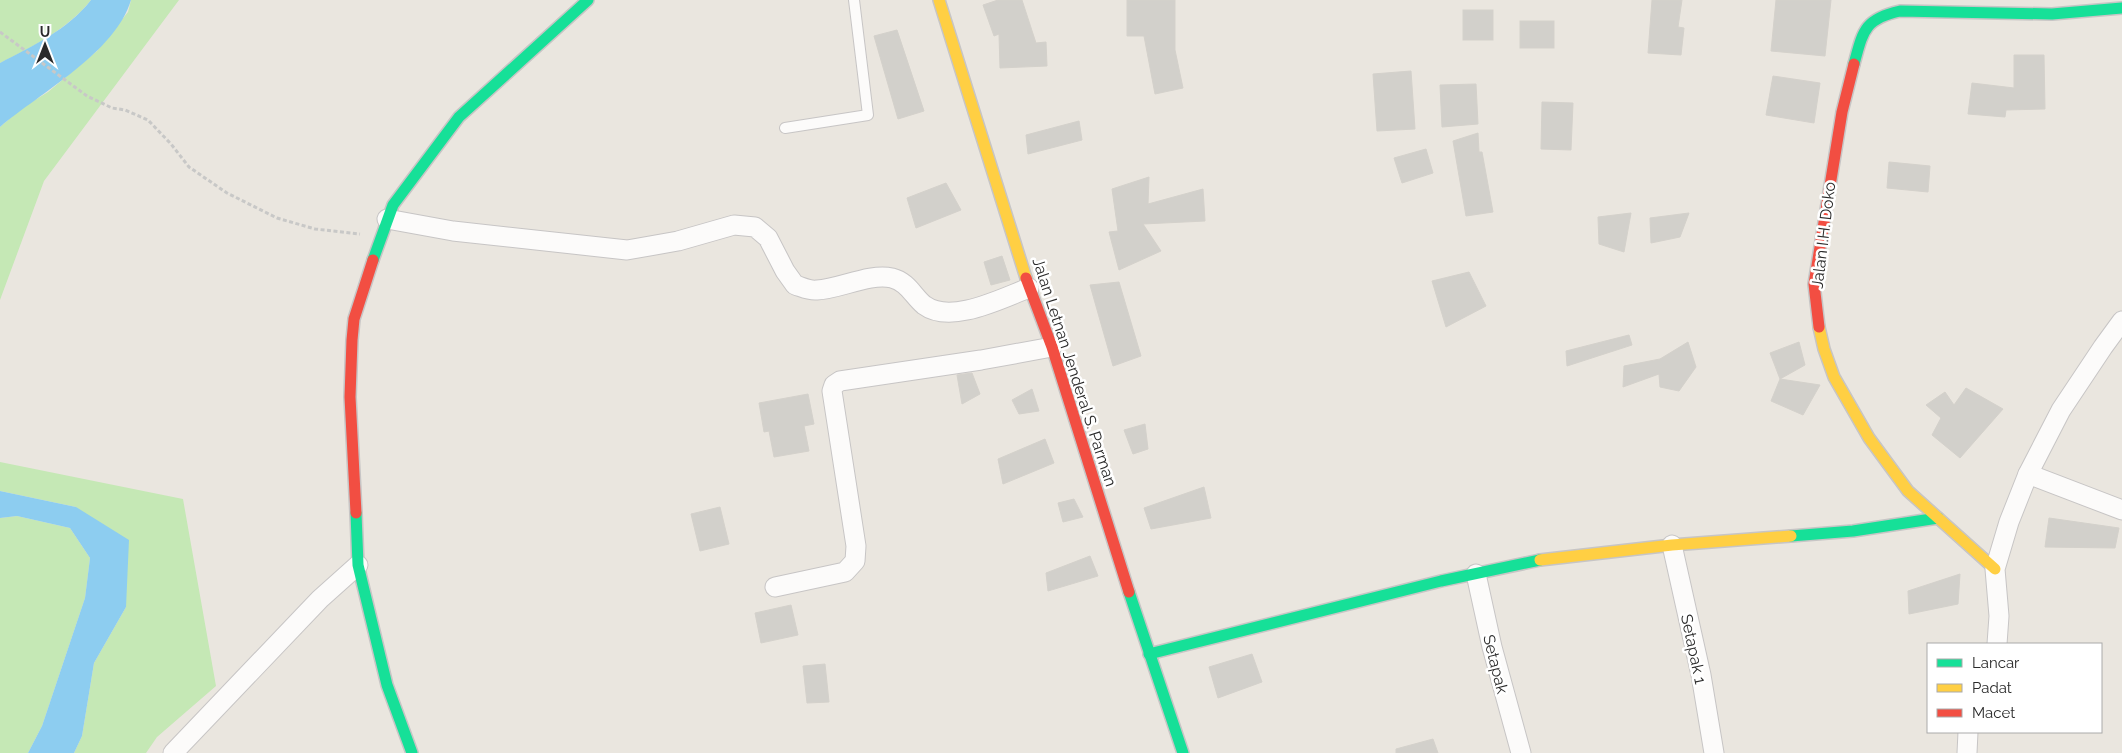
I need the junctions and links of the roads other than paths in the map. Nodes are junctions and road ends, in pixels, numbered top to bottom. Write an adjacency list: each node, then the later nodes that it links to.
1 (588, 0): 8 (street)
2 (854, 0): 7 (lane)
3 (939, 0): 9 (street, Jalan Letnan Jenderal S. Parman)
4 (1883, 0): 6 (street)
5 (2122, 8): 6 (street, Jalan I.H. Doko)
6 (1900, 11): 14 (street, Jalan I.H. Doko)
7 (784, 128)
8 (387, 219): 9 (street); 16 (street)
9 (1030, 288): 11 (street, Jalan Letnan Jenderal S. Parman)
10 (2122, 321): 12 (street)
11 (1052, 347): 19 (street); 21 (street, Jalan Letnan Jenderal S. Parman)
12 (2028, 474): 13 (street); 17 (street)
13 (2122, 510)
14 (1938, 518): 15 (street); 17 (street, Jalan I.H. Doko)
15 (1672, 545): 18 (street); 27 (street, Setapak 1)
16 (358, 565): 23 (street); 24 (street)
17 (1996, 569): 20 (street)
18 (1476, 574): 21 (street); 26 (street, Setapak)
19 (775, 587)
20 (1997, 643)
21 (1149, 654): 25 (street, Jalan Letnan Jenderal S. Parman)
22 (1968, 733): 28 (street)
23 (173, 753)
24 (412, 753)
25 (1184, 753)
26 (1521, 753)
27 (1714, 753)
28 (1967, 753)

